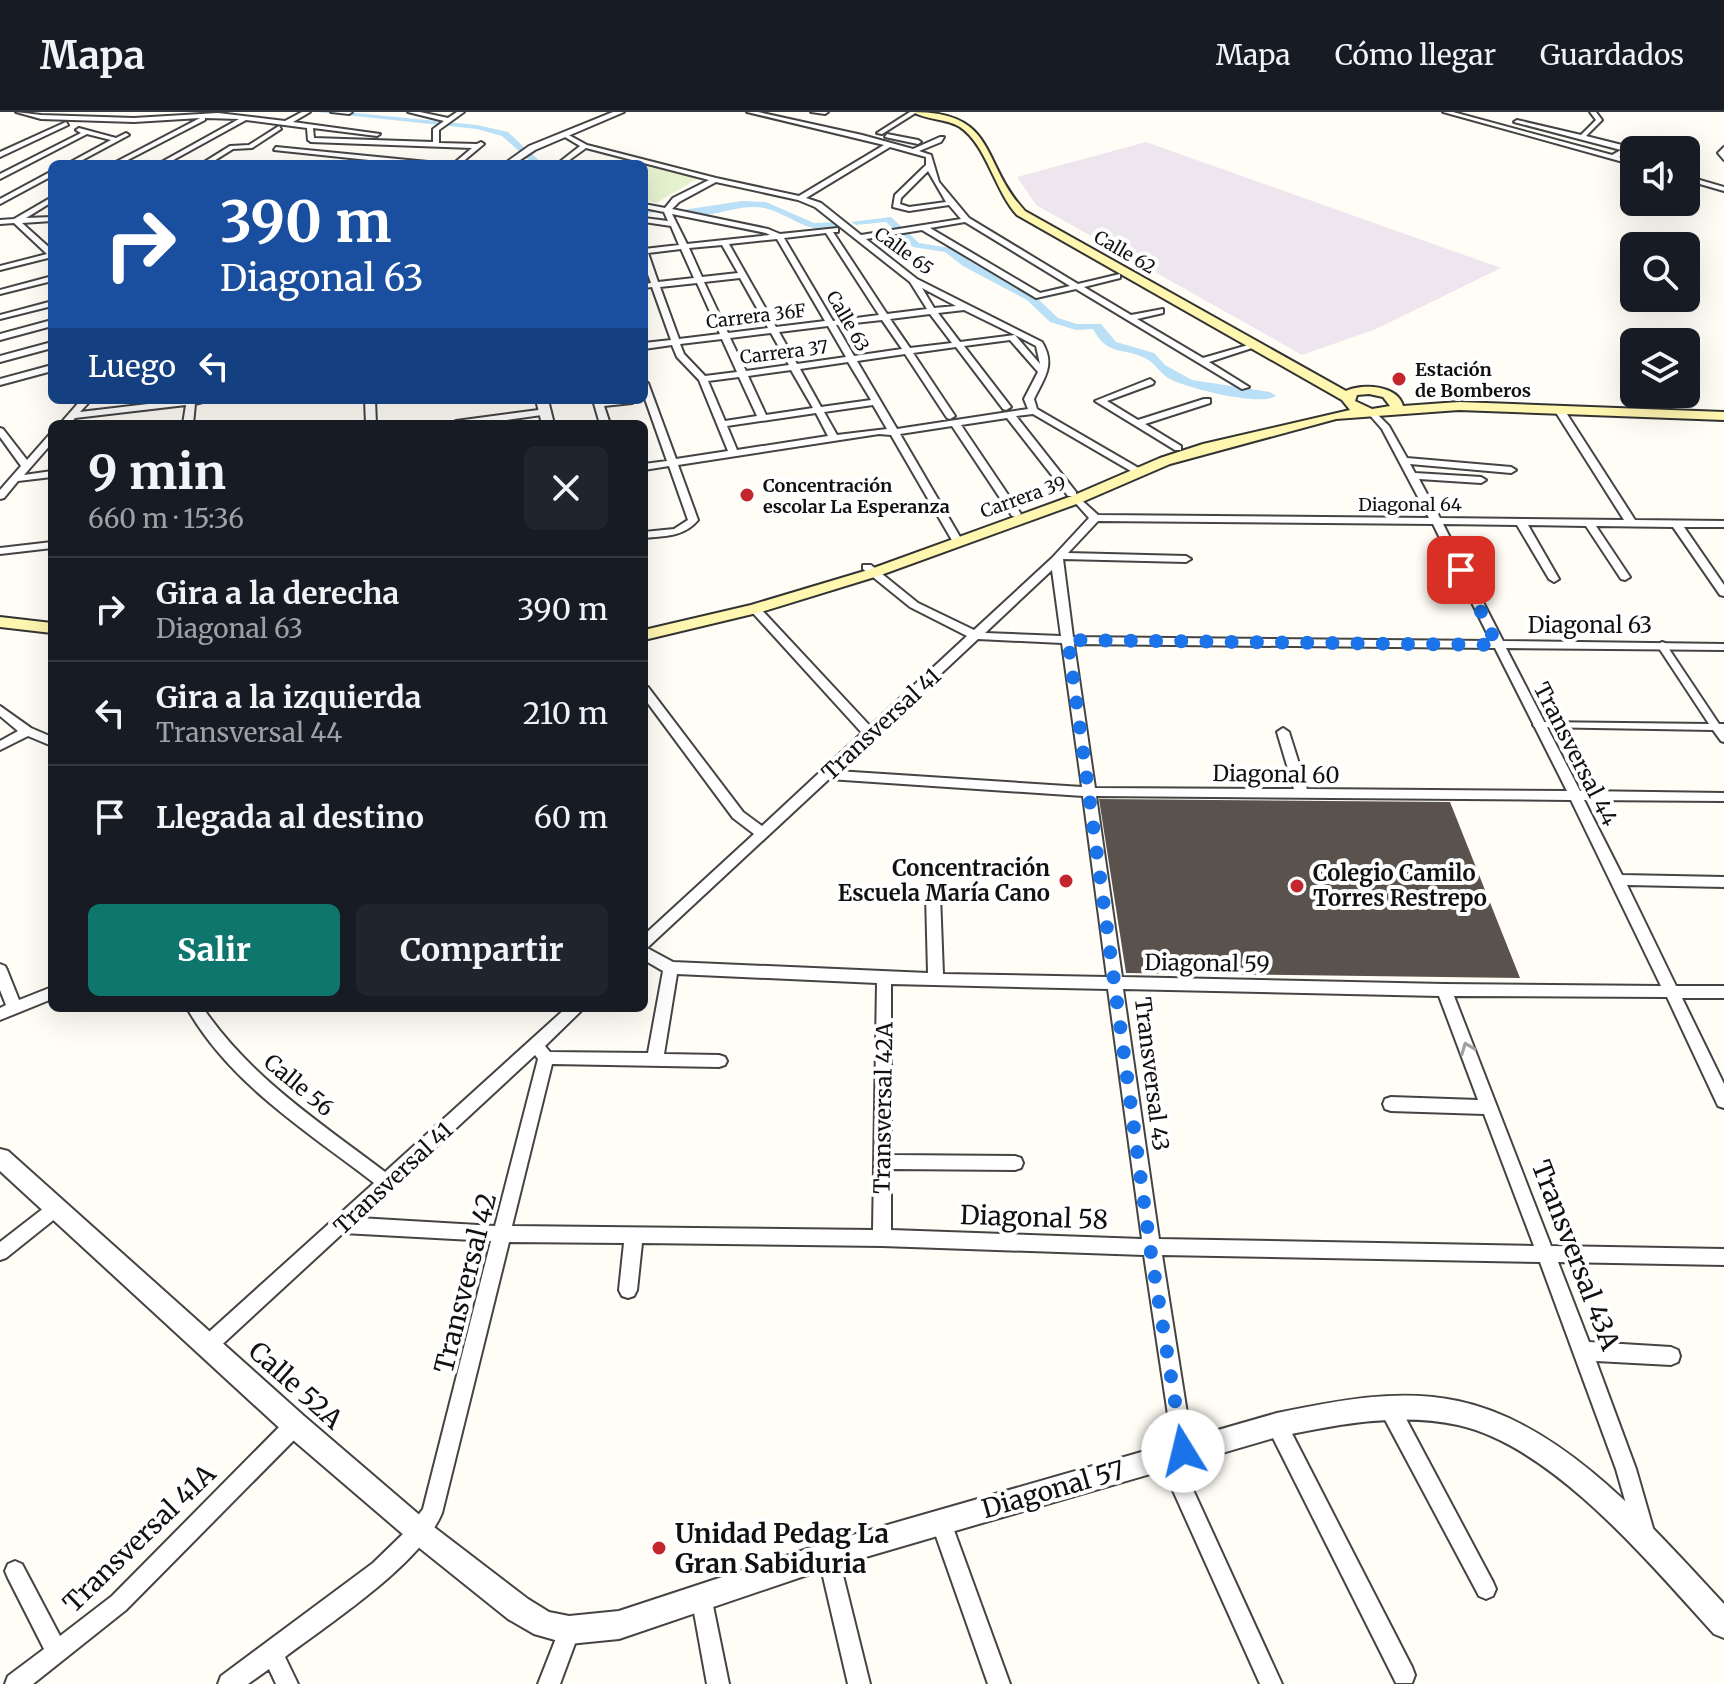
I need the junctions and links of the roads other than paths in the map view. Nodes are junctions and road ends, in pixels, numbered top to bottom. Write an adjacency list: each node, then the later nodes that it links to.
1 (21, 112): 23 (street)
2 (75, 112): 23 (street)
3 (123, 112): 18 (street)
4 (263, 112): 20 (street)
5 (306, 112): 25 (street)
6 (334, 112): 7 (street)
7 (348, 112)
8 (411, 112): 21 (street)
9 (461, 112): 21 (street)
10 (620, 112): 28 (street)
11 (750, 112): 38 (street)
12 (814, 112): 13 (street)
13 (824, 112)
14 (916, 112): 34 (street); 121 (main road, Calle 62)
15 (937, 112): 136 (main road, Calle 62)
16 (1446, 112): 45 (street)
17 (1593, 112): 31 (street)
18 (109, 119): 20 (street); 23 (street)
19 (203, 119): 48 (street)
20 (244, 119): 24 (street); 49 (street)
21 (446, 119): 36 (street)
22 (1502, 119): 31 (street)
23 (64, 121): 27 (street); 43 (street)
24 (270, 122): 25 (street); 30 (street)
25 (281, 126): 26 (street); 50 (street)
26 (310, 128): 35 (street); 35 (street)
27 (85, 133): 33 (street); 60 (street)
28 (563, 134): 39 (street, Calle 65); 54 (street)
29 (126, 135): 33 (street)
30 (255, 135)
31 (1583, 136): 37 (street)
32 (942, 138): 41 (street)
33 (117, 140): 47 (street)
34 (918, 142)
35 (366, 143): 36 (street); 44 (street)
36 (436, 144): 53 (street)
37 (1620, 144)
38 (889, 145): 41 (street); 73 (street)
39 (585, 146): 55 (street); 56 (street, Calle 65)
40 (276, 149): 44 (street)
41 (913, 152): 58 (street)
42 (1620, 154): 45 (street)
43 (0, 155)
44 (345, 157): 51 (street); 52 (street)
45 (1613, 157): 46 (street)
46 (1620, 159)
47 (78, 160)
48 (123, 160)
49 (168, 160)
50 (211, 160)
51 (341, 160)
52 (381, 160)
53 (461, 160)
54 (514, 160)
55 (566, 160)
56 (639, 160)
57 (648, 162): 66 (street, Calle 65)
58 (928, 167): 77 (street); 77 (street)
59 (0, 168): 60 (street)
60 (15, 169): 61 (street); 65 (street)
61 (27, 171)
62 (40, 172): 63 (street)
63 (48, 173)
64 (48, 175): 70 (street)
65 (0, 177)
66 (715, 180): 73 (street, Calle 65); 79 (street)
67 (1700, 182): 68 (street)
68 (1724, 189)
69 (0, 194): 70 (street)
70 (13, 195): 71 (street); 76 (street)
71 (25, 196)
72 (38, 198): 74 (street)
73 (800, 198): 86 (street, Calle 65)
74 (48, 199)
75 (48, 201): 82 (street)
76 (0, 202)
77 (951, 203): 81 (street)
78 (648, 207): 79 (street)
79 (667, 210): 85 (street); 89 (street)
80 (48, 219): 82 (street)
81 (966, 220): 87 (street); 105 (street)
82 (16, 221): 84 (street); 93 (street)
83 (648, 221): 85 (street)
84 (0, 222)
85 (673, 224): 92 (street)
86 (846, 226): 88 (street); 90 (street, Calle 65)
87 (923, 227): 90 (street); 105 (street)
88 (829, 232): 89 (street); 111 (street)
89 (780, 237): 91 (street); 114 (street, Calle 63)
90 (858, 238): 102 (street, Calle 65)
91 (725, 243): 92 (street); 98 (street)
92 (685, 247): 94 (street); 101 (street)
93 (48, 250)
94 (648, 252)
95 (48, 255): 97 (street)
96 (648, 264): 103 (street)
97 (1, 267)
98 (743, 275): 101 (street); 116 (street)
99 (1117, 276): 105 (street)
100 (48, 280): 106 (street)
101 (700, 280): 103 (street); 117 (street)
102 (914, 281): 108 (street, Calle 65); 109 (street)
103 (655, 285): 104 (street); 119 (street)
104 (648, 286)
105 (1075, 286): 113 (street)
106 (0, 292)
107 (48, 305): 112 (street)
108 (967, 307): 109 (street, Carrera 36F); 131 (street, Calle 65)
109 (932, 311): 111 (street, Carrera 36F); 120 (street)
110 (1160, 311): 113 (street)
111 (885, 316): 114 (street, Carrera 36F); 124 (street)
112 (0, 317)
113 (1129, 318): 127 (street)
114 (831, 323): 116 (street, Carrera 36F); 126 (street, Calle 63)
115 (48, 324): 118 (street)
116 (776, 330): 117 (street, Carrera 36F); 128 (street)
117 (725, 336): 119 (street, Carrera 36F); 130 (street)
118 (0, 337)
119 (677, 342): 123 (street, Carrera 36F); 132 (street)
120 (958, 345): 124 (street, Carrera 37); 131 (street, Carrera 37); 147 (street)
121 (1252, 345): 127 (street); 138 (main road, Calle 62)
122 (48, 346): 125 (street)
123 (648, 346)
124 (908, 352): 126 (street, Carrera 37); 154 (street)
125 (0, 359)
126 (852, 360): 128 (street, Carrera 37); 140 (street, Calle 63)
127 (1202, 361): 135 (street)
128 (797, 367): 130 (street, Carrera 37); 146 (street)
129 (48, 369): 133 (street)
130 (743, 373): 132 (street, Carrera 37); 153 (street)
131 (1044, 373): 145 (street)
132 (703, 379): 157 (street)
133 (0, 382)
134 (1150, 382): 158 (street)
135 (1245, 387)
136 (1363, 390): 137 (main road, Calle 62); 138 (main road, Carrera 39)
137 (1387, 394): 144 (main road, Calle 62); 150 (main road)
138 (1347, 400): 151 (main road, Calle 62); 164 (main road, Carrera 39)
139 (1207, 401): 158 (street)
140 (875, 402): 146 (street); 160 (street, Calle 63)
141 (648, 403): 167 (street)
142 (82, 404): 155 (street)
143 (172, 404): 155 (street)
144 (1459, 406): 148 (main road); 150 (main road, Carrera 39)
145 (1031, 408): 147 (street); 170 (street)
146 (819, 410): 153 (street); 162 (street)
147 (1008, 411): 154 (street); 178 (street)
148 (1560, 411): 152 (main road); 184 (street)
149 (545, 412): 156 (street)
150 (1391, 412): 151 (main road, Carrera 39); 159 (street)
151 (1370, 413): 159 (street, Transversal 44); 170 (main road, Carrera 39)
152 (1724, 416)
153 (763, 418): 157 (street)
154 (953, 419): 160 (street); 179 (street)
155 (68, 420)
156 (486, 420)
157 (721, 424): 165 (street)
158 (1136, 424): 164 (street)
159 (1386, 428): 166 (street, Transversal 44)
160 (892, 429): 162 (street); 188 (street, Calle 63)
161 (0, 431): 168 (street)
162 (834, 438): 165 (street)
163 (48, 441): 168 (street)
164 (1178, 448): 170 (main road, Carrera 39)
165 (733, 453): 167 (street)
166 (1402, 460): 171 (street); 174 (street, Transversal 44)
167 (672, 463): 169 (street); 187 (street)
168 (25, 466): 172 (street); 175 (street)
169 (648, 466)
170 (1135, 470): 178 (main road, Carrera 39)
171 (1511, 470)
172 (0, 475)
173 (48, 475): 175 (street)
174 (1411, 476): 176 (street); 181 (street, Transversal 44)
175 (14, 479): 177 (street)
176 (1481, 480)
177 (0, 496)
178 (1075, 496): 179 (main road, Carrera 39); 180 (street); 188 (main road, Carrera 39)
179 (1016, 514): 188 (main road, Carrera 39)
180 (1095, 518): 181 (street, Diagonal 64); 191 (street, Transversal 41)
181 (1436, 521): 182 (street, Diagonal 64); 206 (street, Transversal 44)
182 (1520, 521): 183 (street, Diagonal 64); 195 (street)
183 (1588, 521): 184 (street, Diagonal 64); 194 (street)
184 (1630, 521): 185 (street, Diagonal 64)
185 (1676, 523): 186 (street, Diagonal 64); 196 (street)
186 (1724, 524)
187 (648, 535)
188 (956, 539): 193 (main road, Carrera 39)
189 (48, 545): 190 (street)
190 (0, 551)
191 (1057, 558): 192 (street); 204 (street, Transversal 41); 205 (street, Transversal 43)
192 (1186, 559)
193 (870, 570): 197 (main road, Carrera 39); 201 (main road, Carrera 39); 204 (street)
194 (1625, 577)
195 (1554, 579)
196 (1724, 593)
197 (755, 609): 203 (main road, Carrera 39); 214 (street)
198 (0, 611): 199 (main road)
199 (48, 616)
200 (0, 622): 202 (main road)
201 (648, 626)
202 (48, 628)
203 (648, 634)
204 (976, 636): 205 (street, Diagonal 63); 214 (street, Transversal 41)
205 (1068, 640): 206 (street, Diagonal 63); 220 (street, Transversal 43)
206 (1497, 645): 207 (street, Diagonal 63); 211 (street, Transversal 44)
207 (1662, 645): 208 (street, Diagonal 63); 212 (street)
208 (1724, 647)
209 (648, 695): 224 (street)
210 (0, 710): 213 (street)
211 (1538, 725): 212 (street); 222 (street, Transversal 44)
212 (1720, 727): 216 (street)
213 (27, 731): 217 (street); 218 (street)
214 (868, 732): 219 (street, Transversal 41)
215 (1283, 732): 221 (street)
216 (1724, 739)
217 (48, 740)
218 (0, 746)
219 (827, 775): 220 (street, Diagonal 60); 224 (street, Transversal 41)
220 (1088, 792): 221 (street, Diagonal 60); 234 (street, Transversal 43)
221 (1302, 795): 222 (street, Diagonal 60)
222 (1574, 796): 223 (street, Diagonal 60); 225 (street, Transversal 44)
223 (1724, 797)
224 (764, 834): 228 (street, Transversal 41)
225 (1618, 880): 226 (street); 236 (street, Transversal 44)
226 (1724, 882)
227 (933, 895): 233 (street)
228 (648, 940)
229 (648, 955): 230 (street, Diagonal 59)
230 (671, 968): 232 (street, Diagonal 59); 243 (street)
231 (0, 970): 239 (street)
232 (884, 978): 233 (street, Diagonal 59); 249 (street, Transversal 42A)
233 (936, 979): 234 (street, Diagonal 59)
234 (1116, 982): 235 (street, Diagonal 59); 257 (street, Transversal 43)
235 (1444, 990): 236 (street, Diagonal 59); 247 (street, Transversal 43A, one-way to 235)
236 (1669, 990): 237 (street, Diagonal 59); 245 (street, Transversal 44)
237 (1724, 992)
238 (48, 995): 239 (street)
239 (7, 1011)
240 (197, 1012): 251 (street, Calle 56)
241 (573, 1012): 242 (street, Transversal 41)
242 (541, 1052): 243 (street); 251 (street, Transversal 41); 254 (street, Transversal 42)
243 (655, 1060): 244 (street)
244 (719, 1061)
245 (1724, 1101)
246 (1391, 1104): 247 (street)
247 (1489, 1107): 259 (street, Transversal 43A)
248 (0, 1158): 252 (street, Calle 52A)
249 (883, 1162): 250 (street); 256 (street, Transversal 42A)
250 (1015, 1163)
251 (387, 1183): 253 (street, Transversal 41)
252 (55, 1209): 258 (street); 262 (street, Calle 52A)
253 (343, 1225): 254 (street, Diagonal 58); 262 (street, Transversal 41)
254 (504, 1234): 255 (street, Diagonal 58); 270 (street, Transversal 42)
255 (634, 1235): 256 (street, Diagonal 58); 261 (street)
256 (882, 1238): 257 (street, Diagonal 58)
257 (1150, 1247): 259 (street, Diagonal 58); 268 (street, Transversal 43)
258 (0, 1252)
259 (1545, 1253): 260 (street, Diagonal 58); 263 (street, Transversal 43A)
260 (1724, 1257)
261 (628, 1290)
262 (207, 1346): 266 (street, Calle 52A)
263 (1583, 1351): 264 (street); 271 (street, Transversal 43A)
264 (1671, 1356)
265 (1389, 1407): 267 (street, Diagonal 57); 271 (street, Diagonal 57); 274 (street)
266 (295, 1425): 270 (street, Calle 52A); 278 (street, Transversal 41A)
267 (1277, 1425): 268 (street, Diagonal 57); 280 (street)
268 (1175, 1453): 269 (street, Diagonal 57); 288 (street, Transversal 43)
269 (941, 1522): 272 (street, Diagonal 57); 287 (street)
270 (421, 1533): 277 (street, Calle 52A); 279 (street)
271 (1647, 1543): 276 (street, Diagonal 57)
272 (828, 1555): 275 (street, Diagonal 57); 286 (street)
273 (15, 1571): 278 (street)
274 (1486, 1589)
275 (701, 1596): 277 (street, Diagonal 57); 285 (street)
276 (1724, 1624)
277 (569, 1630): 281 (street)
278 (57, 1652): 282 (street, Transversal 41A)
279 (273, 1654): 283 (street); 284 (street)
280 (1404, 1675)
281 (554, 1680)
282 (16, 1684)
283 (229, 1684)
284 (287, 1684)
285 (718, 1684)
286 (859, 1684)
287 (999, 1684)
288 (1271, 1684)

